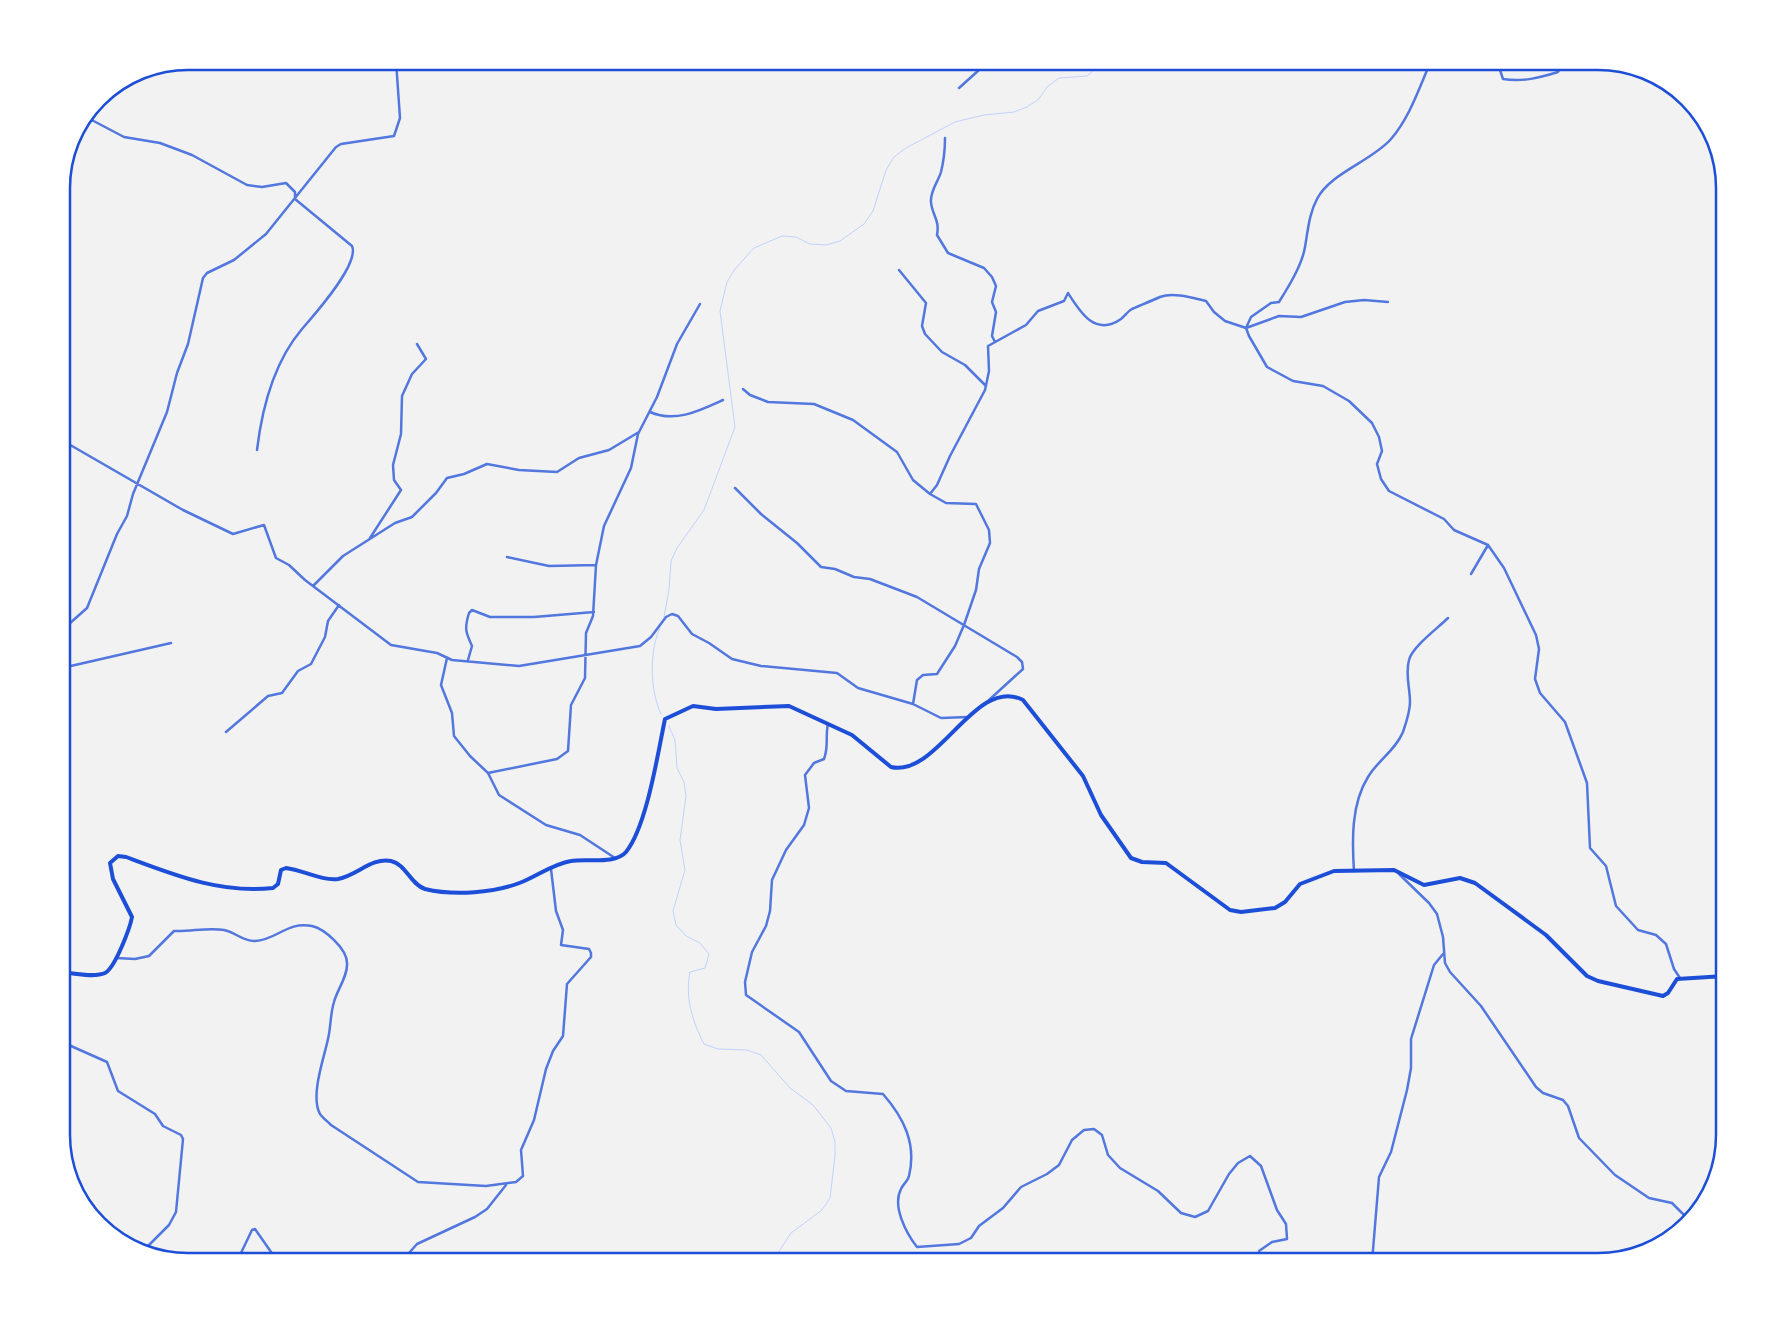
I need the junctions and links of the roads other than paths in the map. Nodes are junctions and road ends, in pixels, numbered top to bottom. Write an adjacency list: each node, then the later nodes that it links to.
1 (397, 70): 9 (street)
2 (979, 70): 6 (street)
3 (1427, 70): 13 (street)
4 (1500, 70): 5 (street)
5 (1559, 70)
6 (959, 88)
7 (92, 120): 9 (street)
8 (945, 138): 14 (street)
9 (295, 200): 22 (street); 23 (street)
10 (899, 270): 16 (street)
11 (1388, 302): 13 (street)
12 (700, 304): 19 (street)
13 (1246, 328): 14 (street); 27 (street)
14 (995, 342): 16 (street)
15 (417, 344): 26 (street)
16 (986, 386): 25 (street)
17 (743, 389): 25 (street)
18 (723, 400): 19 (street)
19 (650, 412): 20 (street)
20 (640, 432): 26 (street); 29 (street)
21 (70, 447): 23 (street)
22 (257, 450)
23 (138, 483): 31 (street); 35 (street)
24 (735, 488): 36 (street)
25 (930, 494): 36 (street)
26 (369, 539): 31 (street)
27 (1488, 545): 30 (street); 56 (street)
28 (507, 558): 29 (street)
29 (596, 565): 33 (street)
30 (1471, 574)
31 (313, 586): 32 (street)
32 (339, 604): 39 (street); 46 (street)
33 (594, 612): 38 (street); 40 (street)
34 (1448, 618): 51 (street)
35 (70, 623)
36 (964, 626): 42 (street); 43 (street)
37 (171, 643): 41 (street)
38 (587, 655): 40 (street); 43 (street); 47 (street)
39 (447, 658): 40 (street); 47 (street)
40 (468, 660)
41 (70, 666)
42 (988, 701): 44 (main road); 51 (main road)
43 (913, 704): 44 (street)
44 (968, 717): 45 (main road)
45 (828, 724): 48 (main road); 64 (street)
46 (226, 732)
47 (488, 773): 48 (street)
48 (615, 858): 49 (main road)
49 (550, 868): 53 (main road); 58 (street)
50 (1394, 870): 51 (main road); 52 (street); 56 (main road)
51 (1354, 871)
52 (1443, 954): 59 (street); 65 (street)
53 (116, 958): 54 (main road); 58 (street)
54 (70, 972)
55 (1716, 977): 56 (main road)
56 (1680, 979)
57 (70, 1046): 60 (street)
58 (507, 1184): 63 (street)
59 (1684, 1215)
60 (148, 1246)
61 (241, 1253): 62 (street)
62 (272, 1253)
63 (409, 1253)
64 (1259, 1253)
65 (1373, 1253)

